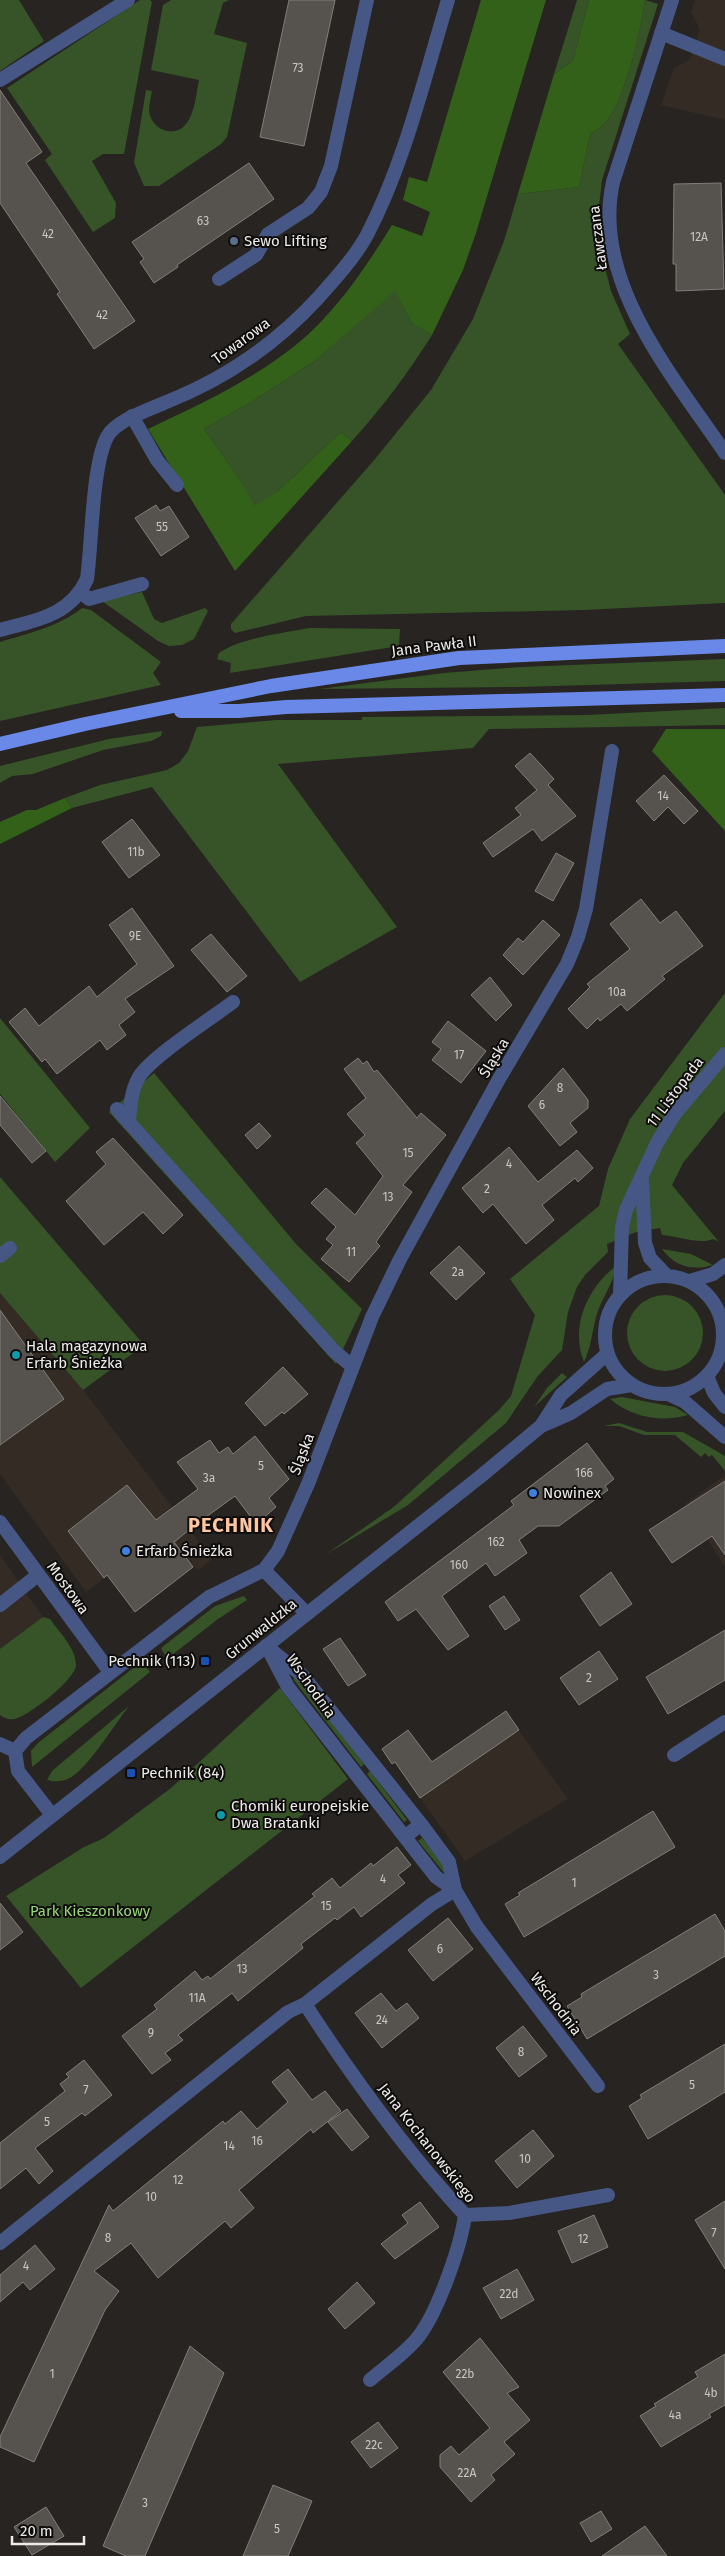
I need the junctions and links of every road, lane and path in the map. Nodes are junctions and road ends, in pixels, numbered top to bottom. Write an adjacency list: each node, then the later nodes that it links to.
1 (128, 0): 7 (street)
2 (367, 0): 8 (street)
3 (448, 0): 9 (street, Towarowa)
4 (672, 0): 5 (street, Ławczana)
5 (661, 33): 6 (street); 10 (street, Ławczana)
6 (725, 59)
7 (0, 80)
8 (219, 279)
9 (132, 416): 11 (street); 13 (street, Towarowa)
10 (725, 453)
11 (176, 485)
12 (142, 584): 13 (street)
13 (81, 592): 14 (street, Towarowa)
14 (0, 630)
15 (725, 646): 17 (main road, Jana Pawła II)
16 (725, 695): 17 (main road, Jana Pawła II)
17 (150, 711): 18 (main road, Jana Pawła II)
18 (0, 744)
19 (612, 751): 31 (street, Śląska)
20 (233, 1002): 23 (street)
21 (725, 1054): 24 (street, 11 Listopada)
22 (117, 1109): 23 (street)
23 (129, 1123): 31 (street)
24 (642, 1179): 26 (street, 11 Listopada); 28 (street, 11 Listopada)
25 (725, 1265): 27 (street)
26 (667, 1276): 27 (street); 28 (street)
27 (690, 1281): 29 (street)
28 (620, 1295): 30 (street)
29 (722, 1308): 32 (street)
30 (608, 1353): 33 (street); 36 (street, Grunwaldzka)
31 (352, 1366): 39 (street, Śląska)
32 (707, 1376): 34 (street); 35 (street)
33 (632, 1385): 34 (street); 36 (street, Grunwaldzka)
34 (668, 1394): 37 (street)
35 (725, 1407)
36 (541, 1426): 42 (street, Grunwaldzka)
37 (725, 1437)
38 (0, 1522): 40 (street, Mostowa)
39 (264, 1570): 42 (street); 44 (street)
40 (38, 1575): 41 (street); 44 (street, Mostowa)
41 (0, 1605)
42 (306, 1613): 43 (street, Grunwaldzka)
43 (266, 1646): 49 (street, Grunwaldzka); 50 (street, Wschodnia); 51 (street, Wschodnia)
44 (110, 1672): 47 (street)
45 (725, 1722): 48 (street)
46 (0, 1744): 47 (street)
47 (16, 1751): 49 (street)
48 (674, 1754)
49 (52, 1815): 52 (street, Grunwaldzka)
50 (421, 1824): 51 (street); 53 (street, Wschodnia)
51 (404, 1837): 53 (street, Wschodnia)
52 (0, 1857)
53 (455, 1890): 54 (street); 55 (street, Wschodnia)
54 (305, 2004): 57 (street, Jana Kochanowskiego); 58 (street)
55 (598, 2086)
56 (608, 2195): 57 (street)
57 (465, 2215): 59 (street, Jana Kochanowskiego)
58 (0, 2243)
59 (370, 2380)

